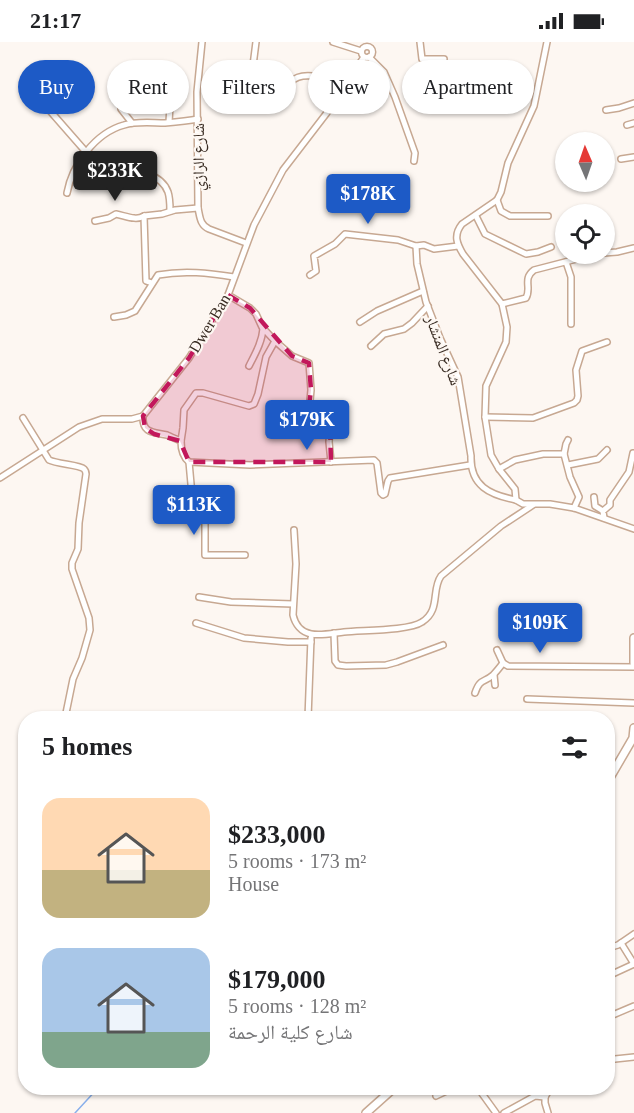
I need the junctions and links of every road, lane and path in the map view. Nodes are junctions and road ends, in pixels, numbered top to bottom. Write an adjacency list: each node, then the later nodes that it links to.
1 (202, 42): 17 (street, شارع الرازي)
2 (256, 42): 10 (street)
3 (333, 42): 7 (street)
4 (420, 42): 8 (street)
5 (547, 42): 28 (street)
6 (371, 45): 7 (street)
7 (365, 55): 9 (street, Dwer Ban); 25 (street)
8 (444, 59)
9 (362, 60)
10 (308, 76)
11 (634, 103): 12 (street)
12 (606, 110)
13 (53, 114): 22 (street)
14 (123, 114): 19 (street)
15 (170, 114): 18 (street)
16 (324, 114): 35 (street, Dwer Ban)
17 (198, 119): 18 (street); 29 (street, شارع الرازي)
18 (170, 122): 19 (street)
19 (132, 123): 22 (street)
20 (634, 123): 21 (street)
21 (627, 125)
22 (86, 152): 27 (street)
23 (634, 157): 24 (street)
24 (621, 159)
25 (414, 161)
26 (121, 171): 30 (street)
27 (67, 193)
28 (497, 200): 32 (street); 33 (street)
29 (198, 208): 30 (street); 35 (street, شارع الرازي)
30 (170, 211): 31 (street)
31 (144, 216): 34 (street); 45 (street)
32 (476, 216): 37 (street); 38 (street)
33 (548, 216)
34 (95, 221)
35 (246, 243): 44 (street, Dwer Ban)
36 (416, 246): 37 (street); 43 (street); 46 (street, شارع المنشار)
37 (458, 246): 48 (street, شارع المنشار)
38 (552, 246)
39 (634, 248): 40 (street)
40 (615, 252)
41 (558, 264): 48 (street)
42 (567, 264): 52 (street)
43 (310, 275)
44 (234, 278): 45 (street); 47 (street, Dwer Ban)
45 (152, 283): 50 (street)
46 (423, 291): 49 (street, شارع المنشار); 51 (street)
47 (228, 295): 53 (street); 58 (street, Dwer Ban)
48 (502, 304): 59 (street, شارع المنشار)
49 (428, 306): 56 (street); 69 (street, شارع المنشار)
50 (114, 317)
51 (360, 322)
52 (571, 324)
53 (263, 328): 54 (street); 57 (street)
54 (275, 341): 62 (street); 68 (street)
55 (607, 342): 59 (street)
56 (371, 346)
57 (249, 366)
58 (143, 416): 62 (street); 63 (street)
59 (485, 417): 71 (street, شارع المنشار)
60 (23, 418): 63 (street)
61 (568, 440): 66 (street)
62 (181, 441): 67 (street)
63 (44, 449): 72 (street); 97 (street)
64 (607, 450): 70 (street)
65 (633, 453): 77 (street)
66 (564, 454): 70 (street); 71 (street)
67 (189, 462): 68 (street); 80 (street)
68 (331, 462): 69 (street)
69 (470, 465): 74 (street, شارع المنشار)
70 (568, 465): 76 (street)
71 (499, 470): 74 (street, شارع المنشار)
72 (0, 478)
73 (594, 496): 77 (street)
74 (516, 500): 75 (street, شارع المنشار)
75 (533, 505): 76 (street, شارع المنشار); 84 (street)
76 (574, 508): 77 (street, شارع المنشار)
77 (604, 515): 78 (street, شارع المنشار)
78 (634, 529)
79 (294, 530): 82 (street)
80 (245, 555)
81 (199, 597): 82 (street)
82 (293, 604): 85 (street)
83 (196, 623): 87 (street)
84 (334, 633): 85 (street); 88 (street)
85 (311, 634): 87 (street)
86 (634, 638): 91 (main road)
87 (311, 642): 98 (street)
88 (443, 645)
89 (497, 650): 90 (street)
90 (503, 663): 91 (street); 92 (street)
91 (634, 665)
92 (494, 675): 93 (street); 94 (street)
93 (495, 685)
94 (475, 693)
95 (527, 699): 96 (street)
96 (634, 703)
97 (66, 711)
98 (309, 711)
99 (634, 728): 100 (main road)
100 (615, 769)
101 (634, 934): 102 (street)
102 (621, 942): 103 (street); 104 (street)
103 (615, 945)
104 (634, 964): 105 (street)
105 (615, 973)
106 (634, 1006): 107 (street)
107 (615, 1014)
108 (634, 1057): 109 (street)
109 (615, 1059)
110 (386, 1095): 113 (main road)
111 (482, 1095): 114 (street)
112 (545, 1097): 115 (street); 116 (street)
113 (366, 1113)
114 (496, 1113)
115 (504, 1113)
116 (548, 1113)

